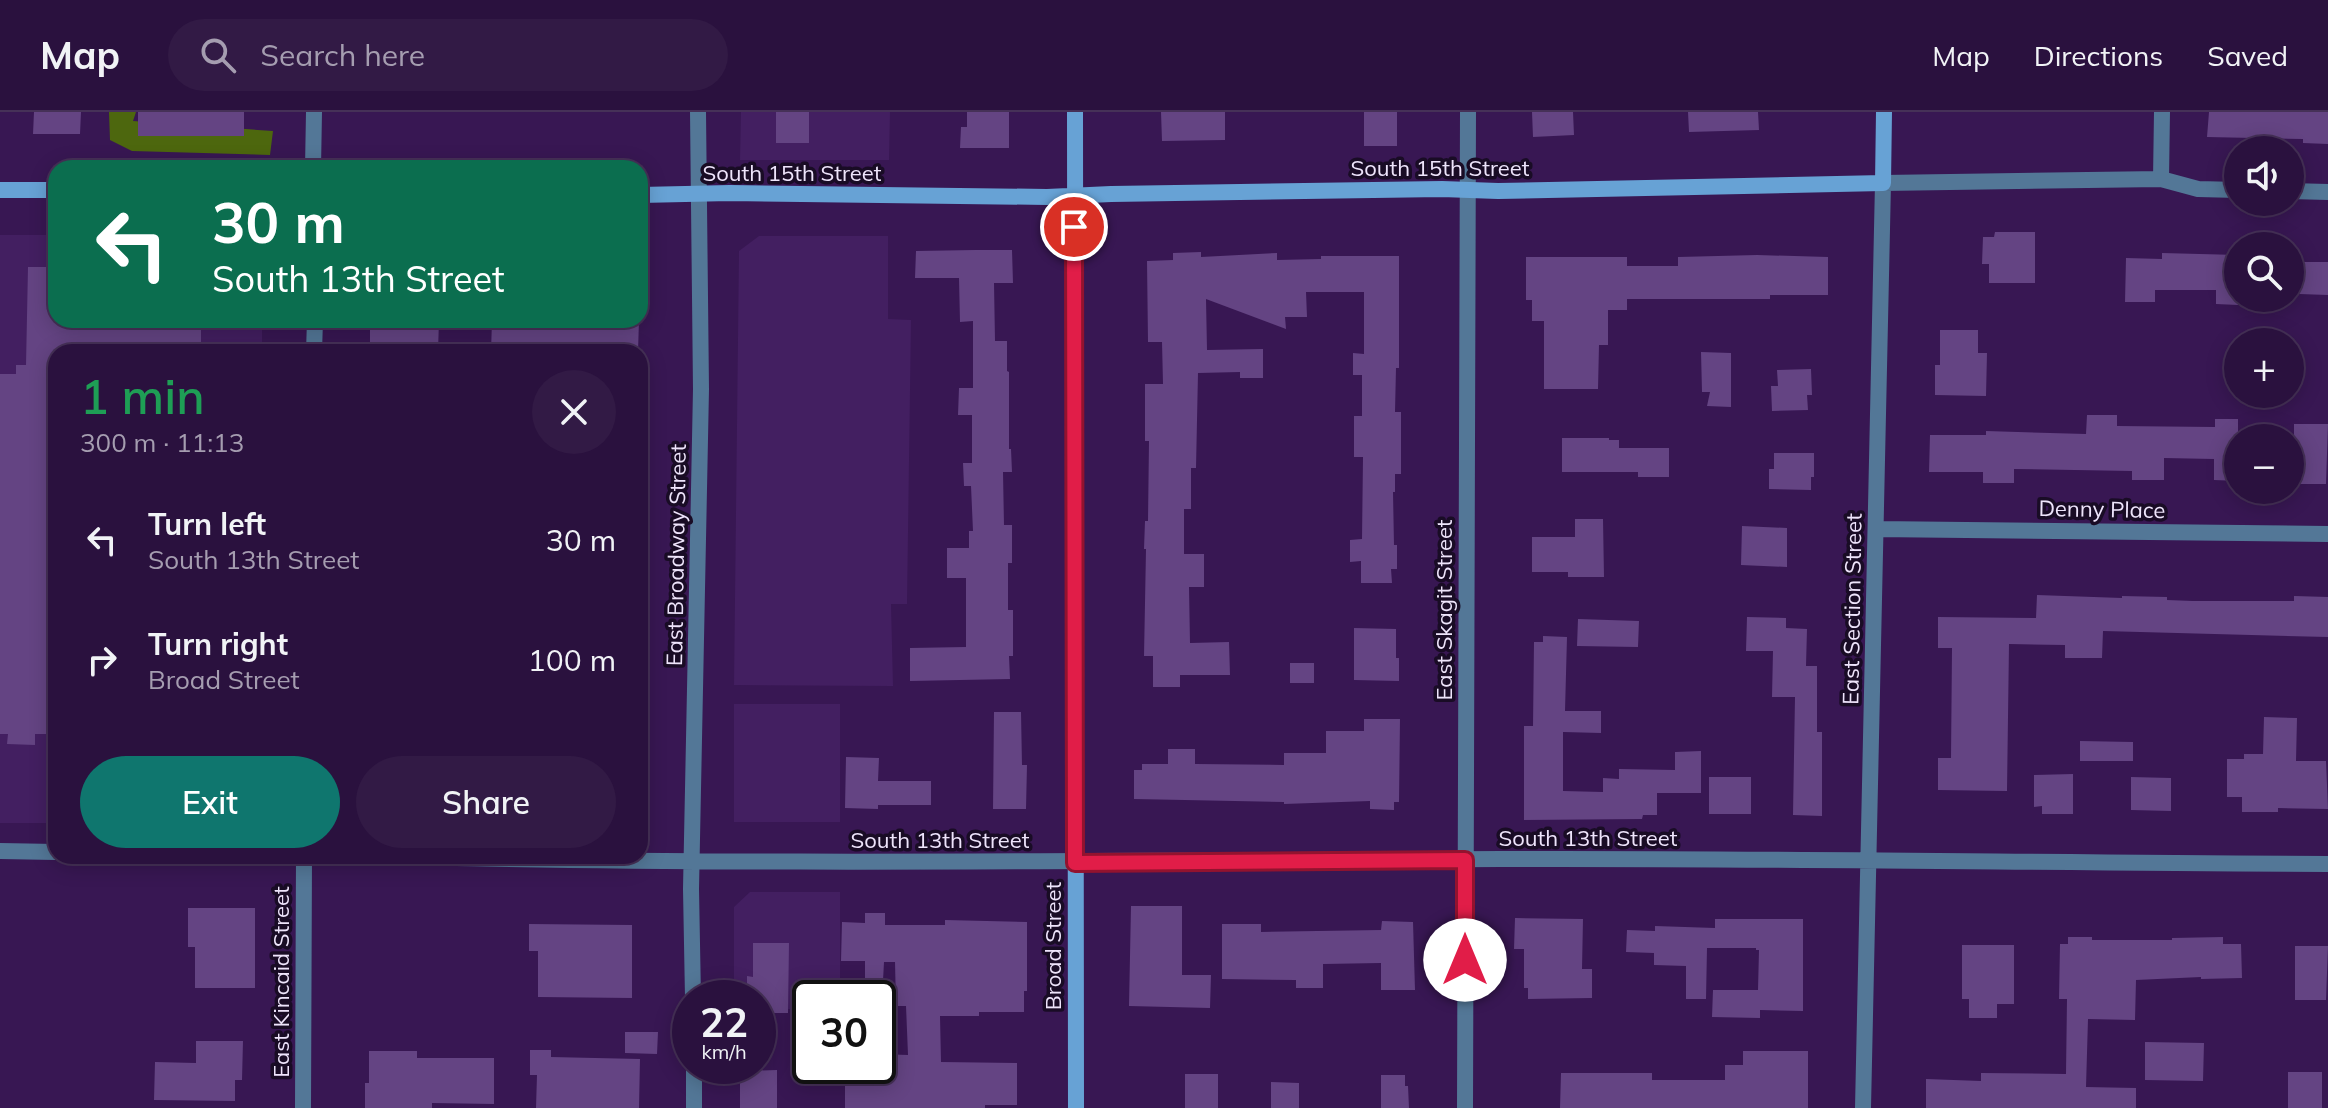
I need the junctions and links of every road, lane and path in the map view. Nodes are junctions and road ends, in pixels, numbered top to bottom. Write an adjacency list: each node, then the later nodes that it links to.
1 (314, 112): 7 (street)
2 (698, 112): 16 (street, East Broadway Street)
3 (1075, 112): 18 (street, Broad Street)
4 (1468, 112): 12 (street, East Skagit Street)
5 (1884, 112): 9 (street, East Section Street)
6 (2162, 112): 8 (street)
7 (313, 160)
8 (2161, 179): 9 (street, South 15th Street); 13 (street, South 15th Street)
9 (1883, 183): 12 (street, South 15th Street); 19 (street, East Section Street)
10 (0, 190): 11 (street)
11 (48, 190)
12 (1468, 190): 18 (street, South 15th Street); 23 (street, East Skagit Street)
13 (2224, 190)
14 (2304, 191): 15 (street)
15 (2328, 192)
16 (699, 194): 17 (street, South 15th Street); 18 (street, South 15th Street); 25 (street, East Broadway Street)
17 (648, 195)
18 (1075, 196): 27 (street, Broad Street)
19 (1876, 529): 20 (street, Denny Place); 26 (street, East Section Street)
20 (2328, 534)
21 (0, 851): 22 (street)
22 (48, 852)
23 (1465, 860): 26 (street, South 13th Street); 27 (street, South 13th Street); 35 (street, East Skagit Street)
24 (648, 861): 25 (street, South 13th Street)
25 (692, 862): 27 (street, South 13th Street); 30 (street, East Broadway Street)
26 (1868, 862): 29 (street, South 13th Street); 36 (street, East Section Street)
27 (1075, 863): 34 (street, Broad Street)
28 (304, 864): 32 (street, East Kincaid Street)
29 (2328, 864)
30 (693, 980)
31 (694, 1084): 33 (street)
32 (303, 1108)
33 (694, 1108)
34 (1076, 1108)
35 (1465, 1108)
36 (1863, 1108)

